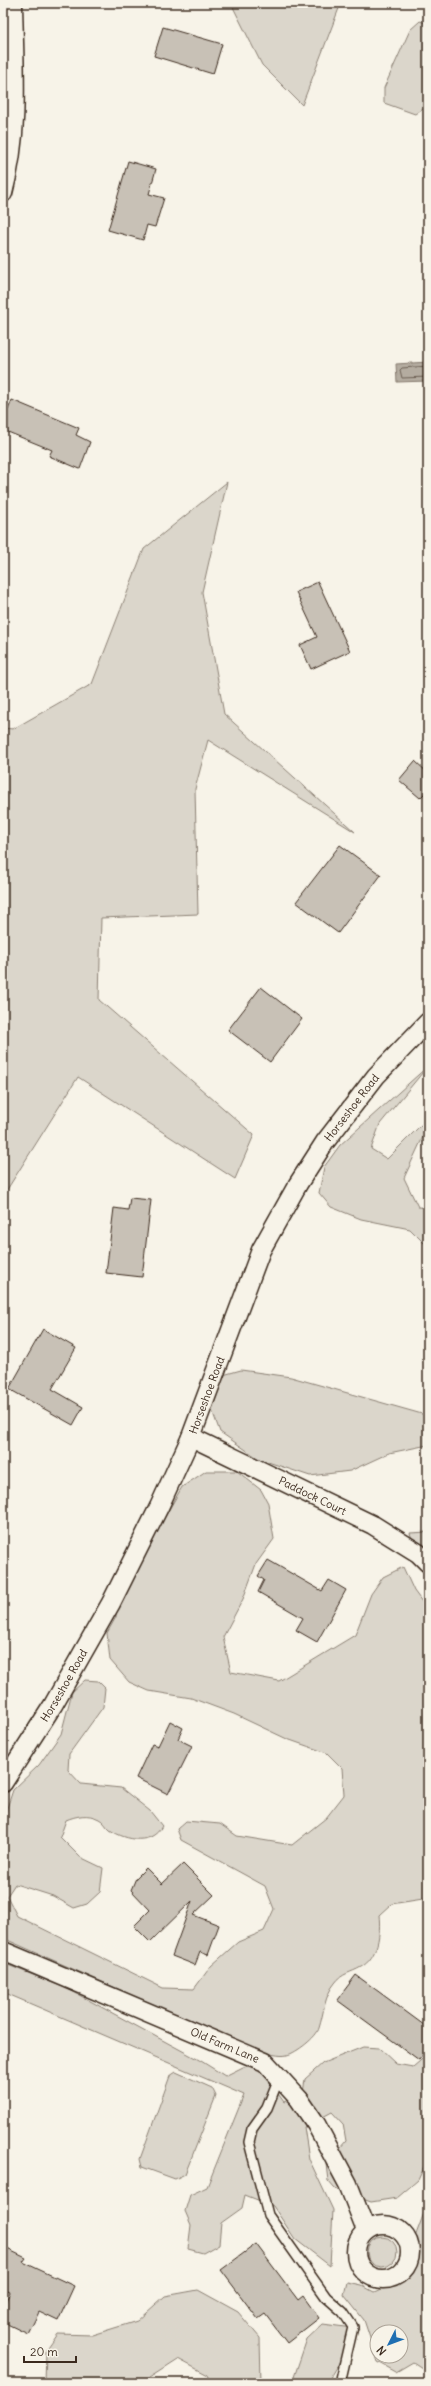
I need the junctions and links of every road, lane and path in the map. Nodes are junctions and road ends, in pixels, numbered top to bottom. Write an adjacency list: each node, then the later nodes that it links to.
1 (13, 3): 2 (street)
2 (3, 193)
3 (428, 1022): 4 (street, Horseshoe Road)
4 (191, 1437): 5 (street, Paddock Court); 6 (street, Horseshoe Road)
5 (428, 1563)
6 (3, 1783)
7 (3, 1951): 8 (street, Old Farm Lane)
8 (279, 2078): 9 (street, Old Farm Lane); 10 (lane)
9 (366, 2230)
10 (340, 2383)

